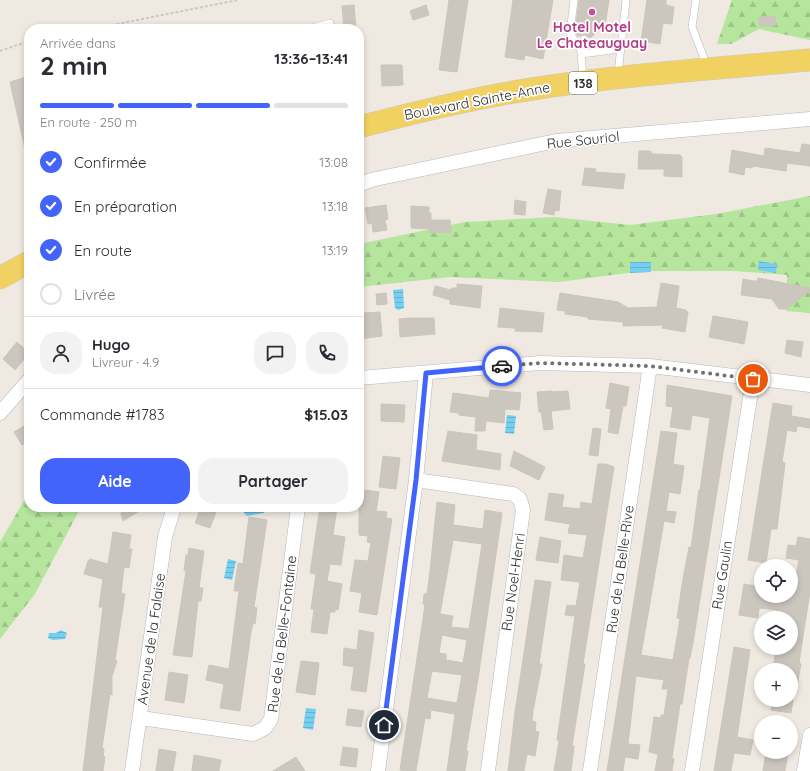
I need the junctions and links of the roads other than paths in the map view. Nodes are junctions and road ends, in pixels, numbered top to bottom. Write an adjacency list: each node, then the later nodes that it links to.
1 (574, 0): 6 (lane)
2 (626, 0): 5 (lane)
3 (696, 0): 8 (lane)
4 (584, 39): 6 (lane)
5 (620, 49): 6 (lane); 9 (lane)
6 (581, 52): 10 (lane)
7 (810, 60): 8 (main road, Boulevard Sainte-Anne / 138)
8 (708, 70): 9 (main road, Boulevard Sainte-Anne / 138)
9 (618, 78): 10 (main road, Boulevard Sainte-Anne / 138)
10 (583, 82): 12 (main road, Boulevard Sainte-Anne / 138)
11 (810, 119): 13 (street, Rue Sauriol)
12 (364, 126)
13 (364, 183)
14 (24, 265): 15 (main road)
15 (0, 278)
16 (650, 366): 17 (street); 19 (street); 31 (street, Rue de la Belle-Rive)
17 (426, 373): 18 (street); 23 (street)
18 (364, 378)
19 (753, 379): 20 (street); 32 (street, Rue Gaulin)
20 (810, 385)
21 (24, 386): 22 (street)
22 (0, 413)
23 (416, 480): 29 (street); 30 (street, Rue Noel-Henri)
24 (172, 512): 26 (street, Avenue de la Falaise)
25 (297, 512): 26 (street, Rue de la Belle-Fontaine)
26 (141, 718): 28 (street, Avenue de la Falaise)
27 (810, 735): 33 (street)
28 (132, 771)
29 (378, 771)
30 (488, 771)
31 (590, 771)
32 (692, 771)
33 (804, 771)

